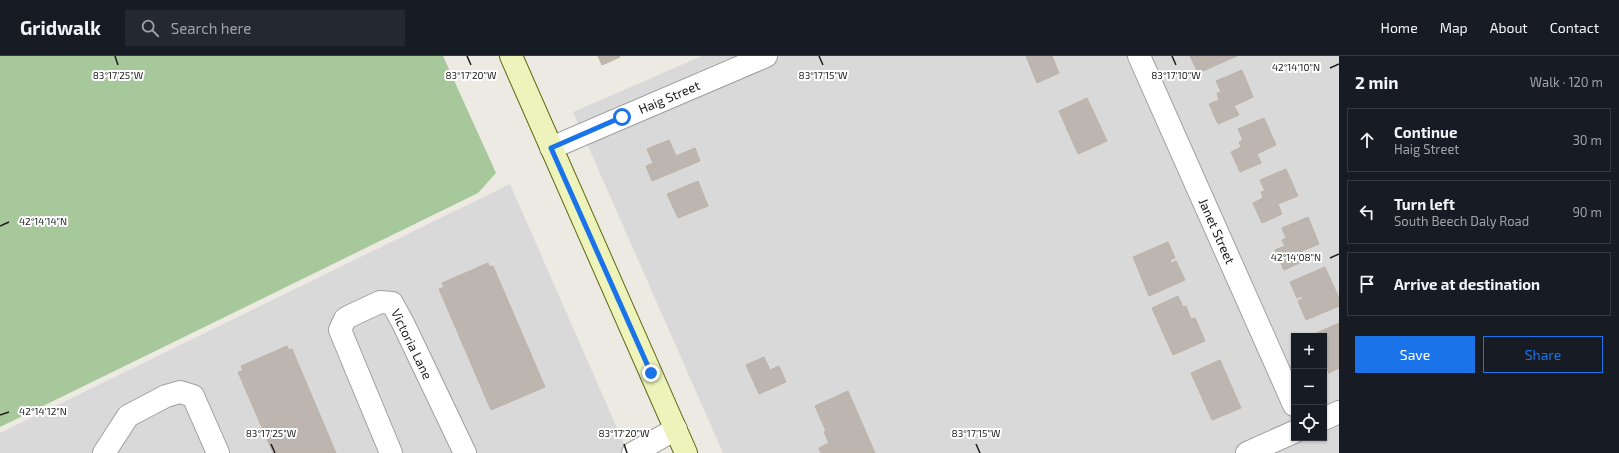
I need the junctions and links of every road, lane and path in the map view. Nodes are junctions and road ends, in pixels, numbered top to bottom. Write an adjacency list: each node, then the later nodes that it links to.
1 (511, 56): 4 (street)
2 (766, 56): 4 (street, Haig Street)
3 (1139, 56): 5 (street, Janet Street)
4 (551, 148): 8 (street)
5 (1291, 398)
6 (1339, 412): 7 (street)
7 (1327, 418)
8 (676, 429): 14 (street); 15 (street)
9 (1291, 433): 16 (street)
10 (104, 453): 11 (street)
11 (218, 453)
12 (391, 453): 13 (street, Victoria Lane)
13 (465, 453)
14 (633, 453)
15 (686, 453)
16 (1247, 453)

